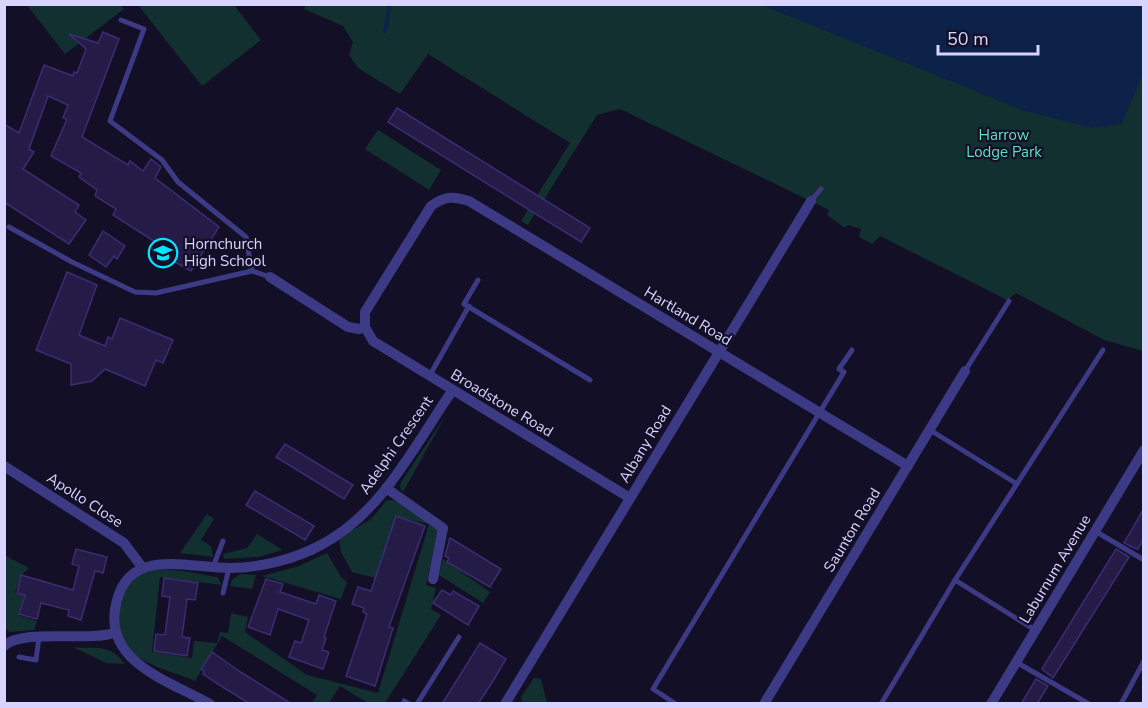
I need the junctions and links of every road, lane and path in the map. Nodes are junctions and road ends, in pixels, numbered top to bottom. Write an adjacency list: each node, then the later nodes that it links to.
1 (121, 20): 5 (lane)
2 (821, 189): 3 (lane)
3 (811, 201): 13 (street, Albany Road)
4 (9, 227): 5 (lane)
5 (252, 271): 6 (lane)
6 (270, 277): 10 (street)
7 (478, 280): 9 (lane)
8 (1010, 301): 14 (lane)
9 (469, 306): 15 (lane); 16 (lane)
10 (365, 327): 13 (street, Hartland Road); 15 (street, Broadstone Road)
11 (852, 350): 18 (lane)
12 (1103, 350): 23 (lane)
13 (719, 352): 18 (street, Hartland Road); 25 (street, Albany Road)
14 (965, 371): 19 (street, Saunton Road)
15 (429, 377): 17 (street, Broadstone Road)
16 (590, 380)
17 (452, 391): 24 (street, Adelphi Crescent); 25 (street, Broadstone Road)
18 (819, 412): 22 (street, Hartland Road); 46 (lane)
19 (930, 430): 22 (street, Saunton Road); 23 (lane)
20 (1143, 450): 26 (street, Laburnum Avenue)
21 (4, 466): 29 (street, Apollo Close)
22 (908, 466): 47 (street, Saunton Road)
23 (1017, 484): 33 (lane)
24 (386, 488): 31 (street, Adelphi Crescent); 32 (street)
25 (630, 498): 45 (street, Albany Road)
26 (1095, 531): 28 (lane); 35 (street, Laburnum Avenue)
27 (223, 541): 30 (lane)
28 (1143, 560)
29 (142, 567): 30 (street, Adelphi Crescent); 36 (street)
30 (213, 567): 31 (street, Adelphi Crescent)
31 (229, 568): 34 (lane)
32 (433, 579)
33 (955, 579): 35 (lane); 48 (lane)
34 (223, 593)
35 (1035, 630): 41 (street, Laburnum Avenue)
36 (114, 633): 37 (street); 43 (street)
37 (39, 637): 39 (street); 40 (lane)
38 (459, 637): 44 (lane)
39 (6, 642)
40 (19, 657)
41 (1016, 662): 49 (street, Laburnum Avenue); 50 (lane)
42 (1143, 662): 51 (lane)
43 (210, 704)
44 (417, 704)
45 (505, 704)
46 (676, 704)
47 (764, 704)
48 (880, 704)
49 (991, 704)
50 (1089, 704)
51 (1121, 704)

